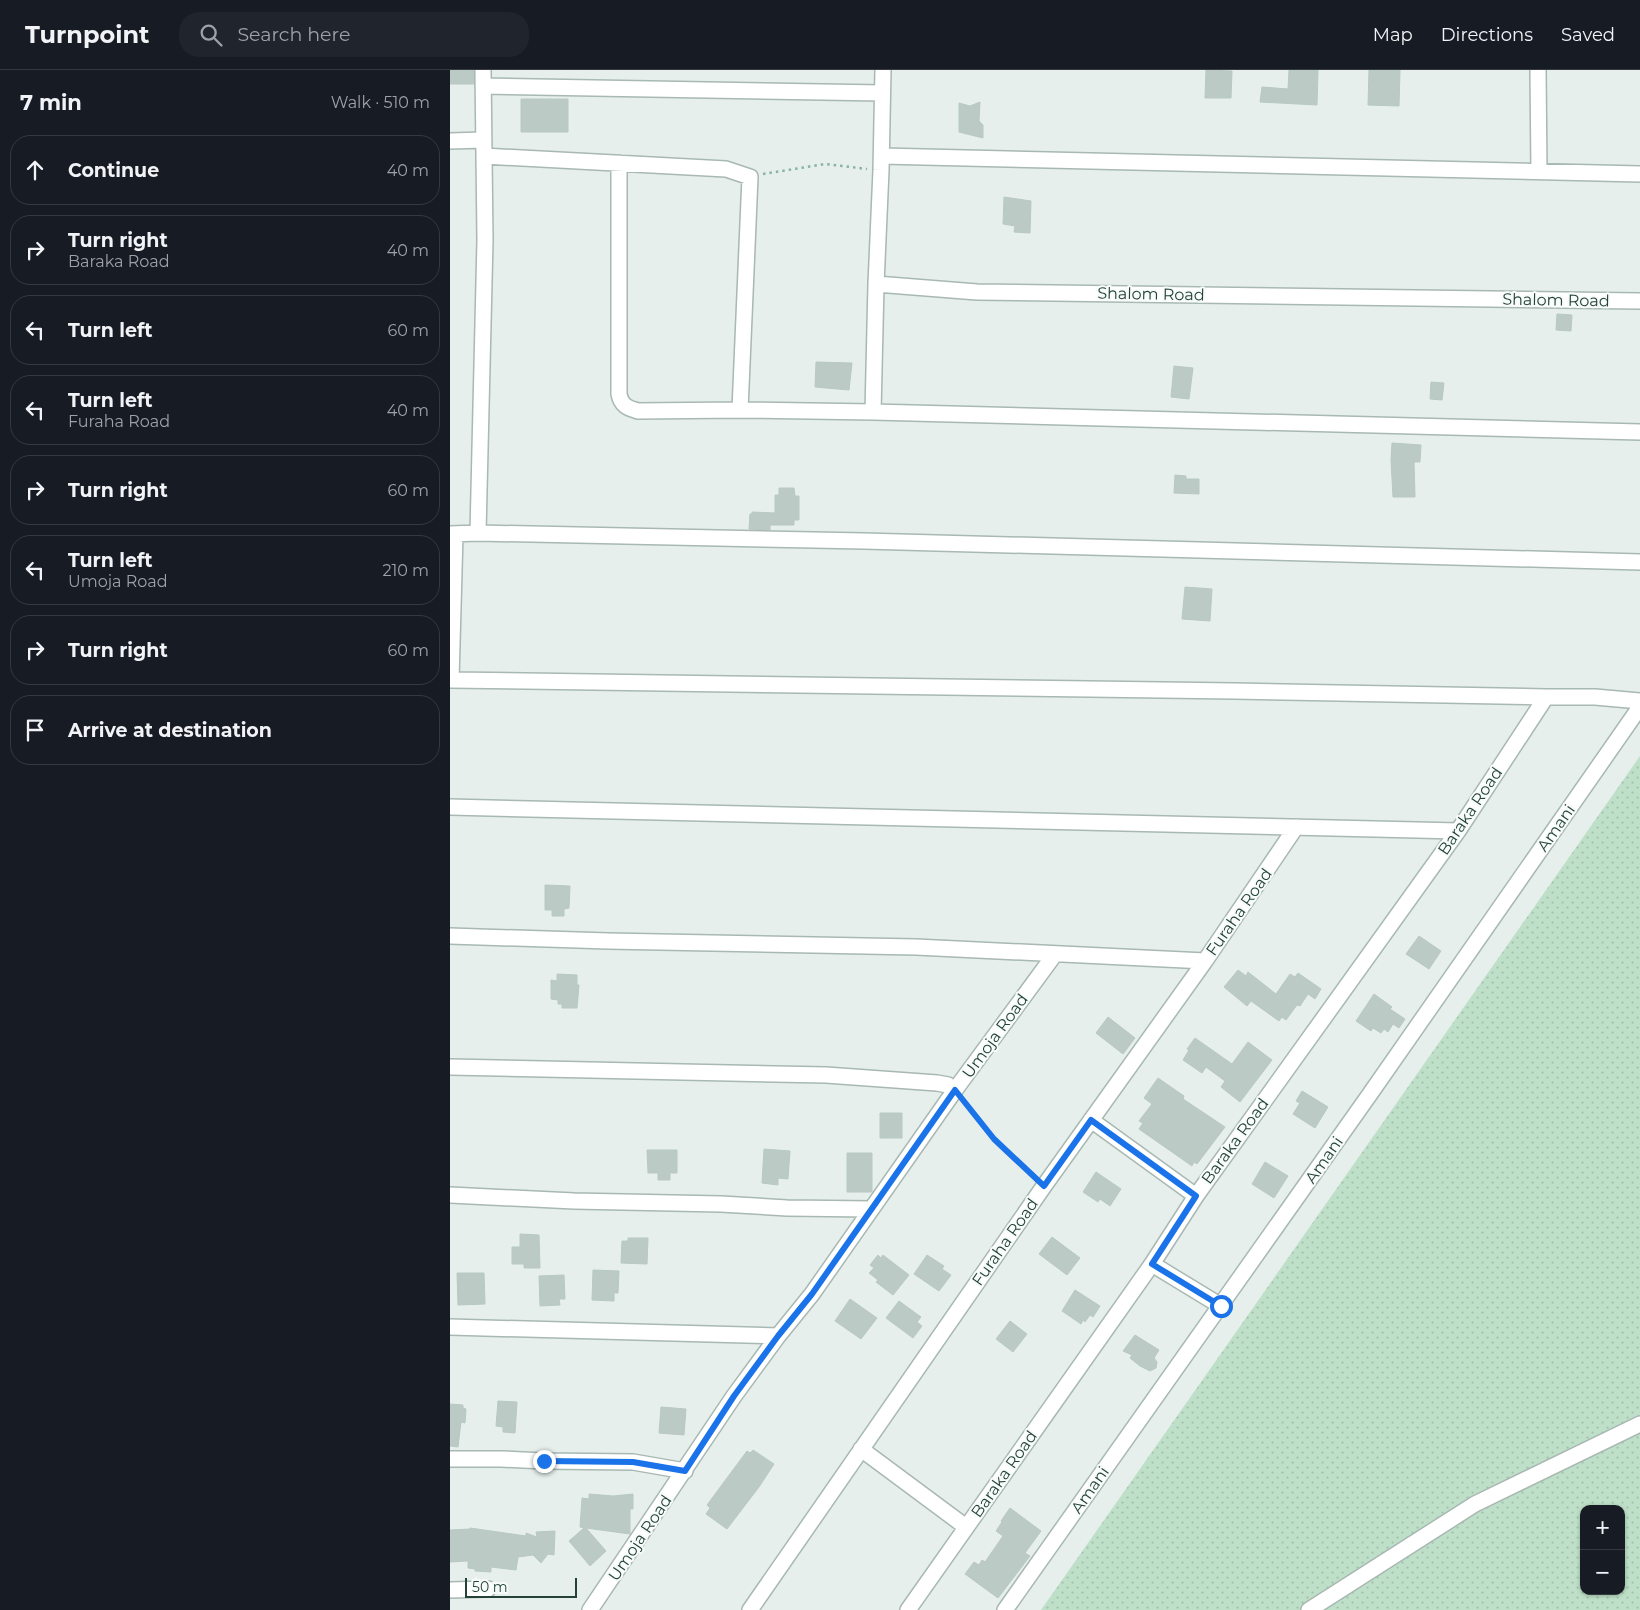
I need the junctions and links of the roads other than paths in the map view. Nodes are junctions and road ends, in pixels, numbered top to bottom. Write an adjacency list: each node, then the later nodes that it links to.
1 (483, 70): 4 (street)
2 (883, 70): 5 (street)
3 (1538, 70): 11 (street)
4 (483, 86): 5 (street); 7 (street)
5 (882, 93): 10 (street)
6 (450, 140): 7 (street)
7 (483, 140): 8 (street)
8 (484, 156): 9 (street); 19 (street)
9 (619, 163): 15 (street); 15 (street)
10 (882, 163): 11 (street); 13 (street)
11 (1539, 172): 12 (street)
12 (1640, 174)
13 (876, 284): 14 (street, Shalom Road); 16 (street)
14 (1640, 301)
15 (740, 410): 16 (street)
16 (873, 412): 17 (street)
17 (1640, 432)
18 (453, 534): 19 (street); 21 (street)
19 (478, 534): 20 (street)
20 (1640, 562)
21 (450, 680): 22 (street)
22 (1546, 697): 23 (street); 27 (street, Baraka Road)
23 (1640, 702)
24 (1640, 707): 38 (street, Amani)
25 (450, 807): 26 (street)
26 (1296, 827): 27 (street); 30 (street, Furaha Road)
27 (1458, 831): 35 (street, Baraka Road)
28 (450, 936): 29 (street)
29 (1055, 954): 30 (street); 32 (street, Umoja Road)
30 (1205, 961): 33 (street, Furaha Road)
31 (450, 1067): 32 (street)
32 (955, 1090): 36 (street, Umoja Road)
33 (1091, 1120): 35 (street); 42 (street, Furaha Road)
34 (450, 1196): 36 (street)
35 (1196, 1196): 37 (street, Baraka Road)
36 (872, 1209): 40 (street, Umoja Road)
37 (1152, 1264): 38 (street); 45 (street, Baraka Road)
38 (1221, 1306): 51 (street, Amani)
39 (450, 1327): 40 (street)
40 (778, 1336): 44 (street, Umoja Road)
41 (1640, 1424): 52 (street)
42 (861, 1449): 45 (street); 49 (street, Furaha Road)
43 (450, 1460): 44 (street)
44 (685, 1471): 48 (street, Umoja Road)
45 (966, 1527): 50 (street, Baraka Road)
46 (488, 1589): 47 (street)
47 (450, 1590)
48 (590, 1610)
49 (750, 1610)
50 (908, 1610)
51 (1005, 1610)
52 (1309, 1610)

